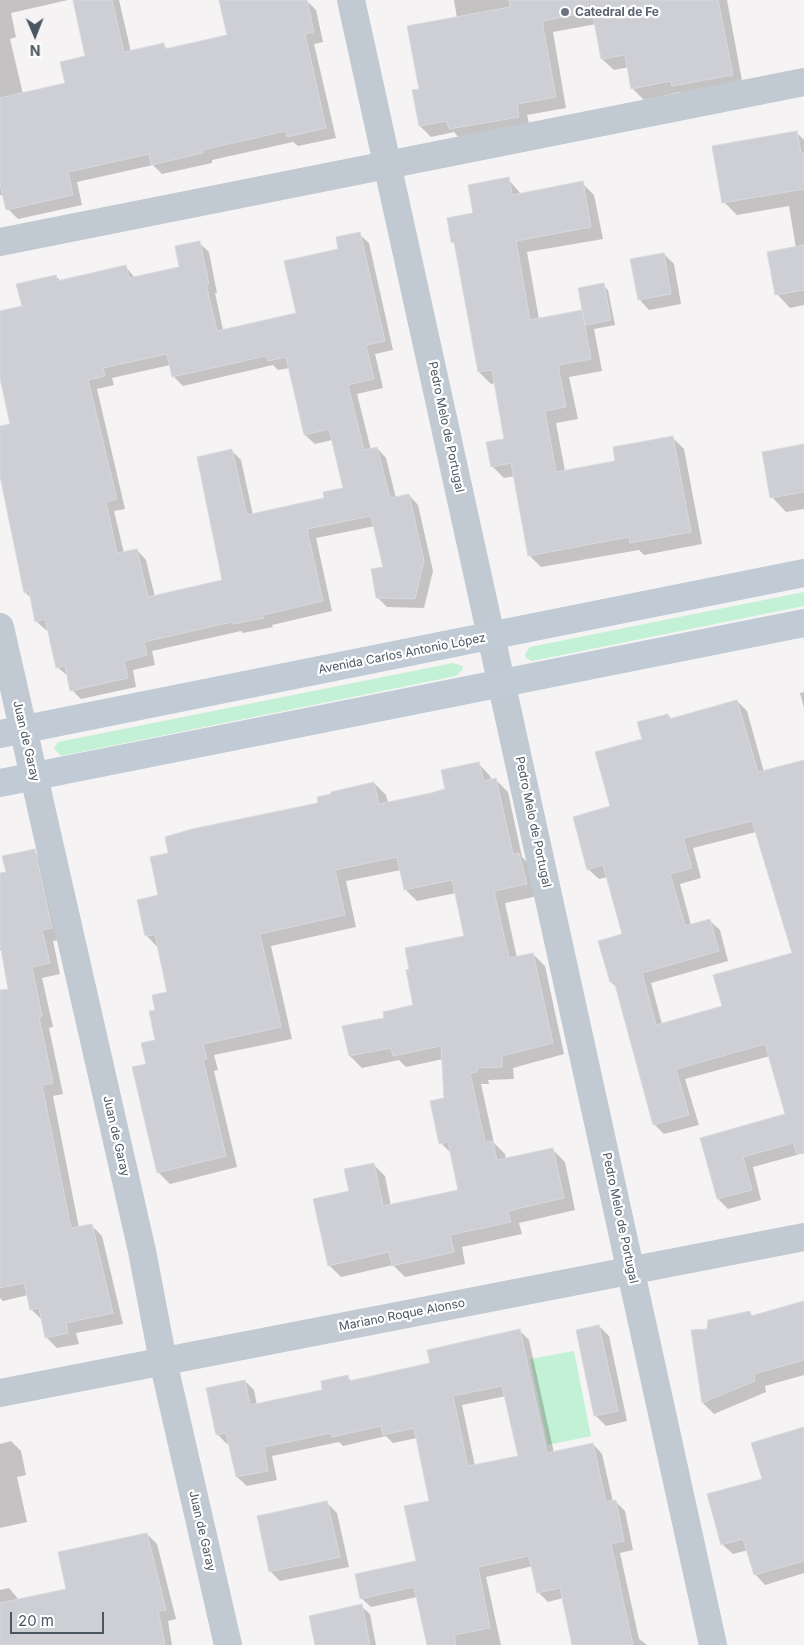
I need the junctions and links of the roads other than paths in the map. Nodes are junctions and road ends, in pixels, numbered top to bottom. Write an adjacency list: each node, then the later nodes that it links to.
1 (351, 0): 3 (street, Pedro Melo de Portugal)
2 (804, 82): 3 (street)
3 (388, 165): 4 (street); 8 (street, Pedro Melo de Portugal)
4 (0, 242)
5 (804, 573): 8 (main road, Avenida Carlos Antonio López)
6 (804, 623): 9 (main road)
7 (0, 627): 10 (street, Juan de Garay)
8 (491, 636): 9 (street, Pedro Melo de Portugal); 10 (main road, Avenida Carlos Antonio López)
9 (502, 683): 11 (main road); 14 (street, Pedro Melo de Portugal)
10 (12, 732): 11 (street, Juan de Garay)
11 (33, 776): 12 (main road); 15 (street, Juan de Garay)
12 (0, 783)
13 (804, 1237): 14 (street, Mariano Roque Alonso)
14 (631, 1272): 15 (street, Mariano Roque Alonso); 18 (street, Pedro Melo de Portugal)
15 (163, 1361): 16 (street, Mariano Roque Alonso); 17 (street, Juan de Garay)
16 (0, 1393)
17 (228, 1645)
18 (713, 1645)

